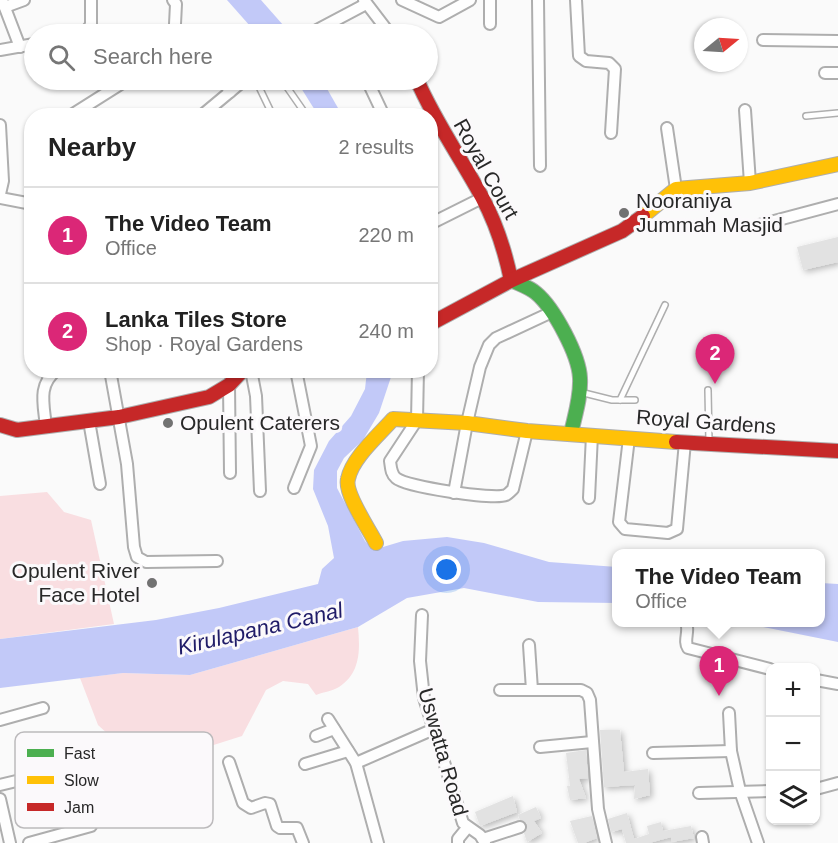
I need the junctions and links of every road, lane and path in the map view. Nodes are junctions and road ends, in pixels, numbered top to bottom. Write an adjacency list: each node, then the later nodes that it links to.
1 (24, 0): 10 (street)
2 (91, 0): 11 (street)
3 (173, 0): 12 (street)
4 (402, 0): 5 (street)
5 (470, 0)
6 (490, 0): 15 (street)
7 (538, 0): 44 (street)
8 (576, 0): 42 (street)
9 (365, 2): 13 (street); 14 (street)
10 (4, 4): 19 (street)
11 (91, 24)
12 (175, 24)
13 (327, 24)
14 (382, 24)
15 (490, 24)
16 (763, 40): 17 (street)
17 (838, 41)
18 (24, 47): 19 (street)
19 (20, 48): 20 (street)
20 (0, 50)
21 (825, 73): 22 (street)
22 (838, 73)
23 (111, 90): 30 (street)
24 (232, 90): 29 (street)
25 (260, 90): 32 (lane)
26 (289, 90): 33 (lane)
27 (372, 90): 34 (street)
28 (421, 90): 35 (street, Royal Court)
29 (230, 92): 31 (street)
30 (83, 108)
31 (211, 108)
32 (269, 108)
33 (301, 108)
34 (380, 108)
35 (428, 108)
36 (745, 110): 45 (street)
37 (838, 113): 38 (lane)
38 (806, 116)
39 (0, 125): 47 (street)
40 (438, 125): 49 (street, Royal Court)
41 (668, 128): 46 (street)
42 (611, 133)
43 (838, 164): 45 (street)
44 (540, 166)
45 (750, 183): 46 (street)
46 (676, 189): 54 (street)
47 (0, 194)
48 (0, 198): 50 (street)
49 (482, 198): 52 (street); 54 (street, Royal Court)
50 (24, 203)
51 (838, 204): 53 (street)
52 (438, 220)
53 (759, 225)
54 (511, 280): 56 (street); 57 (street)
55 (665, 305): 67 (lane)
56 (552, 312): 66 (street); 72 (street)
57 (438, 320)
58 (49, 378): 74 (street)
59 (111, 378): 69 (street)
60 (236, 378): 64 (street)
61 (253, 378): 85 (street)
62 (298, 378): 84 (street)
63 (418, 378): 70 (street)
64 (229, 385): 69 (street); 82 (street)
65 (708, 390): 80 (lane)
66 (580, 392): 67 (lane); 76 (street)
67 (620, 400): 68 (lane)
68 (635, 400)
69 (118, 417): 71 (street); 89 (street)
70 (417, 420): 72 (street, Royal Gardens); 86 (street); 88 (street, Royal Gardens)
71 (89, 421): 74 (street); 83 (street)
72 (466, 423): 75 (street, Royal Gardens); 86 (street)
73 (0, 425): 74 (street)
74 (46, 427)
75 (527, 431): 76 (street, Royal Gardens); 86 (street)
76 (571, 433): 77 (street, Royal Gardens)
77 (592, 435): 78 (street, Royal Gardens); 87 (street)
78 (629, 438): 79 (street, Royal Gardens); 79 (street)
79 (685, 442): 80 (street, Royal Gardens)
80 (709, 445): 81 (street, Royal Gardens)
81 (838, 451)
82 (230, 473)
83 (100, 484)
84 (294, 488)
85 (260, 491)
86 (454, 493)
87 (589, 498)
88 (376, 543)
89 (217, 561)
90 (422, 615): 101 (street, Uswatta Road)
91 (688, 627): 93 (street)
92 (529, 645): 97 (street)
93 (766, 668)
94 (820, 681): 95 (street)
95 (838, 684)
96 (500, 690): 97 (street)
97 (532, 690): 103 (street)
98 (43, 708): 100 (street)
99 (729, 713): 106 (street)
100 (0, 720)
101 (434, 729): 109 (street); 121 (street, Uswatta Road)
102 (316, 736): 105 (street)
103 (592, 742): 104 (street); 128 (street)
104 (540, 747)
105 (348, 751): 109 (street); 110 (street)
106 (730, 751): 107 (street); 115 (street)
107 (653, 753)
108 (229, 762): 125 (street)
109 (356, 763): 126 (street)
110 (304, 764)
111 (15, 781): 113 (street)
112 (838, 783): 114 (street)
113 (0, 784)
114 (820, 788)
115 (740, 791): 116 (street); 117 (street); 129 (street)
116 (766, 791)
117 (699, 793)
118 (0, 799): 123 (street)
119 (520, 827): 122 (street)
120 (84, 828): 124 (street)
121 (467, 828): 122 (street, Uswatta Road); 127 (street)
122 (484, 841)
123 (10, 843)
124 (29, 843)
125 (303, 843)
126 (378, 843)
127 (458, 843)
128 (606, 843)
129 (758, 843)

